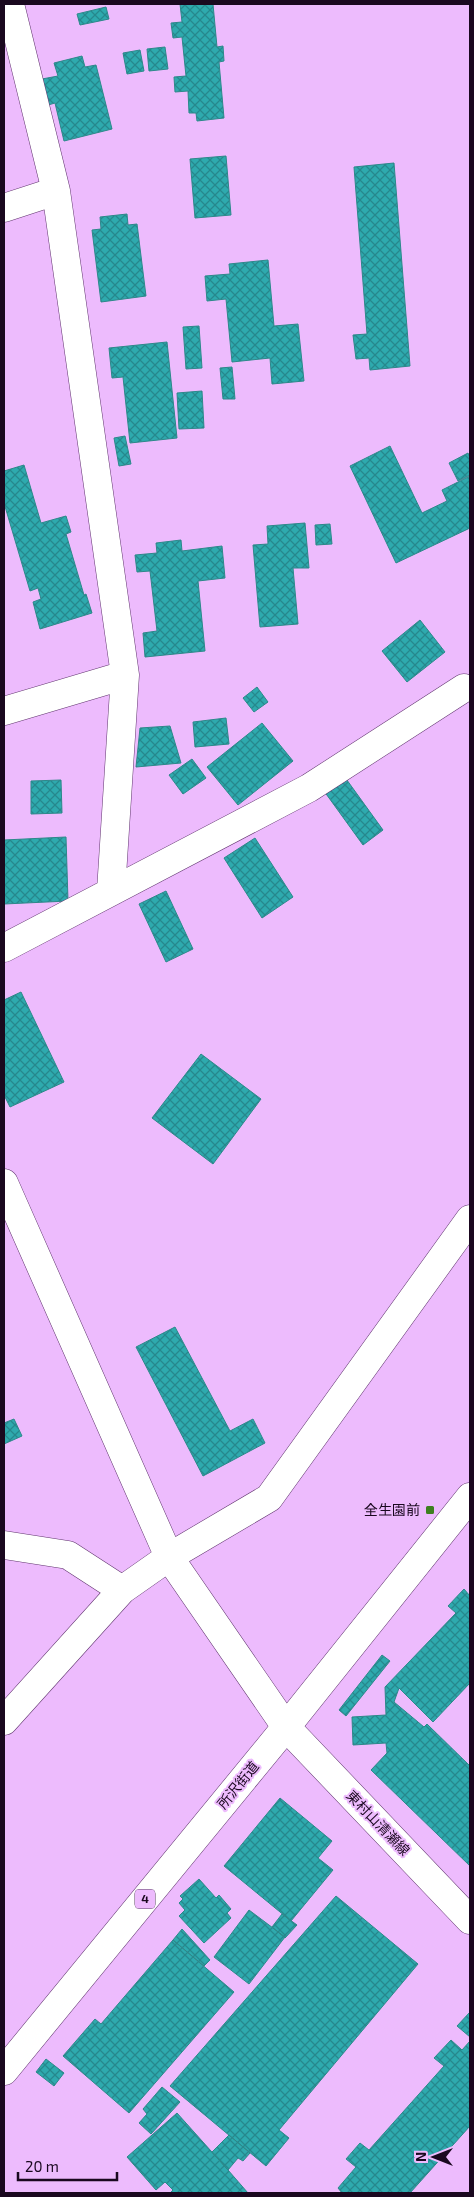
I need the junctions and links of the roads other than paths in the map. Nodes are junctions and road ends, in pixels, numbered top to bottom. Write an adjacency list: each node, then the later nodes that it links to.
1 (10, 4): 2 (main road)
2 (56, 191): 3 (main road); 4 (main road)
3 (4, 208)
4 (125, 675): 6 (main road); 7 (main road)
5 (464, 688): 7 (main road)
6 (4, 711)
7 (111, 891): 8 (main road)
8 (4, 948)
9 (4, 1183): 13 (main road, 東村山清瀬線)
10 (470, 1219): 13 (main road)
11 (470, 1497): 16 (main road, 所沢街道 / 4)
12 (4, 1545): 14 (main road)
13 (169, 1556): 14 (main road); 16 (main road, 東村山清瀬線)
14 (122, 1590): 15 (main road)
15 (4, 1721)
16 (286, 1726): 17 (main road, 東村山清瀬線); 18 (main road, 所沢街道 / 4)
17 (470, 1920)
18 (4, 2071)

